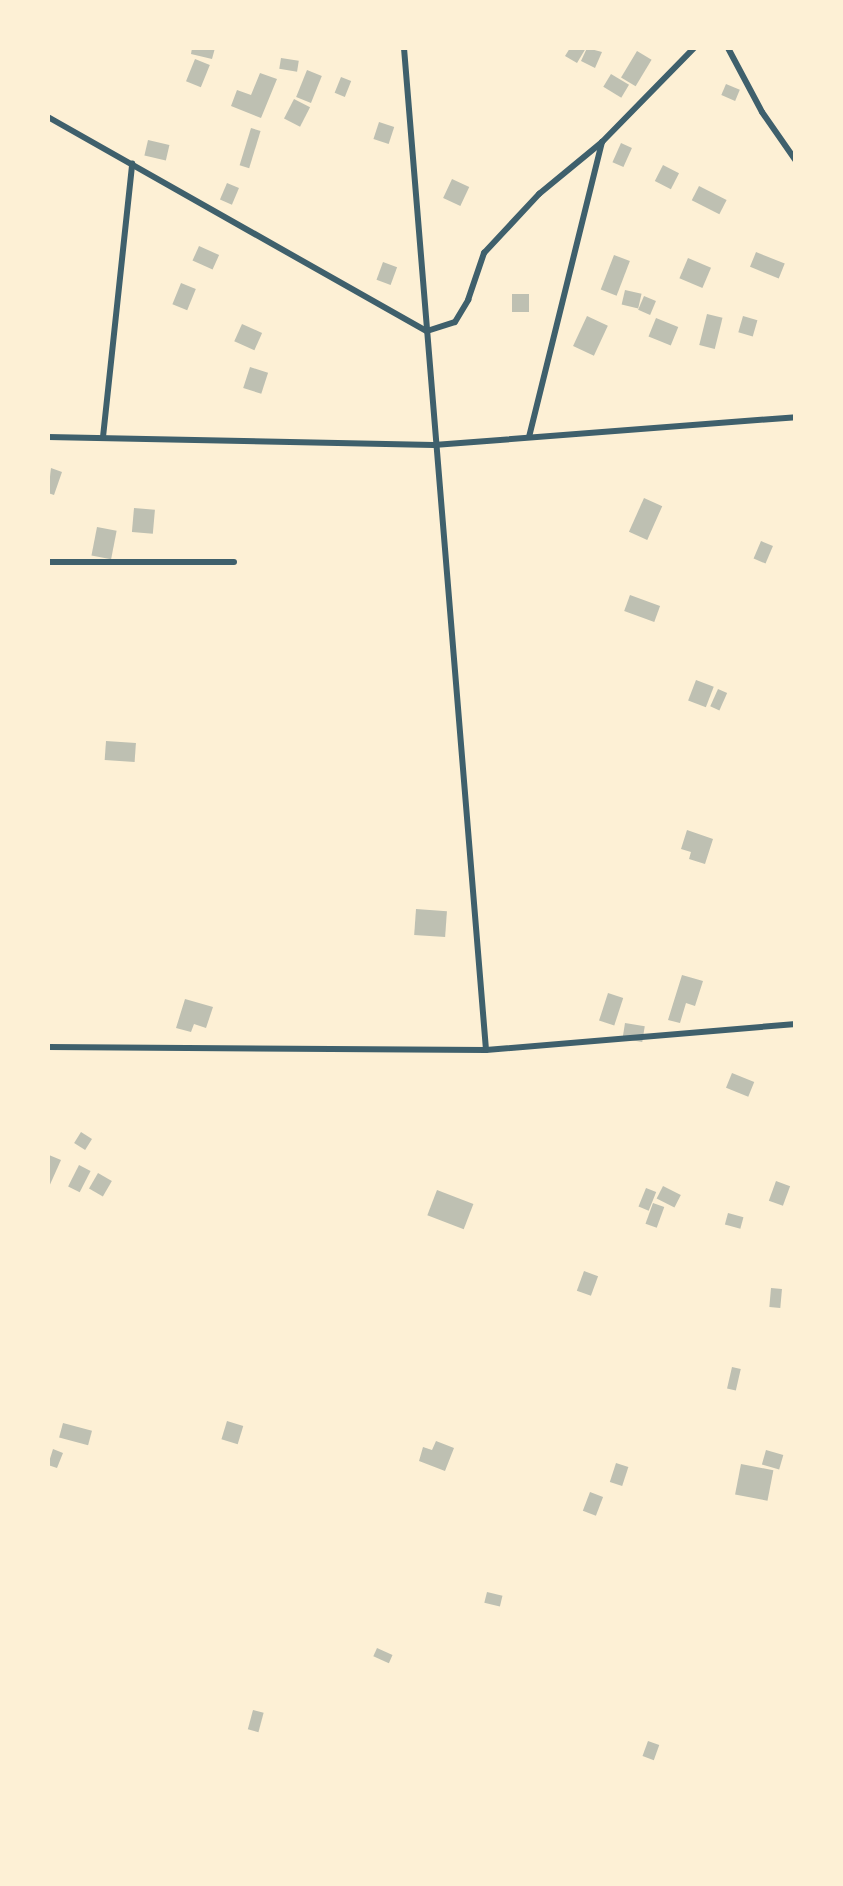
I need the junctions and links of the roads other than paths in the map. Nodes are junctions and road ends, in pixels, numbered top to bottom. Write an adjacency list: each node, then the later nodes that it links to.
1 (404, 48): 8 (street)
2 (694, 48): 5 (street)
3 (728, 48): 6 (street)
4 (48, 116): 7 (street)
5 (602, 142): 8 (street); 12 (street)
6 (796, 161)
7 (132, 164): 8 (street); 11 (street)
8 (427, 331): 13 (street)
9 (796, 416): 12 (street)
10 (48, 436): 11 (street)
11 (103, 437): 13 (street)
12 (529, 437): 13 (street)
13 (434, 445): 18 (street)
14 (48, 562): 15 (street)
15 (234, 562)
16 (796, 1024): 18 (street)
17 (48, 1047): 18 (street)
18 (486, 1050)

